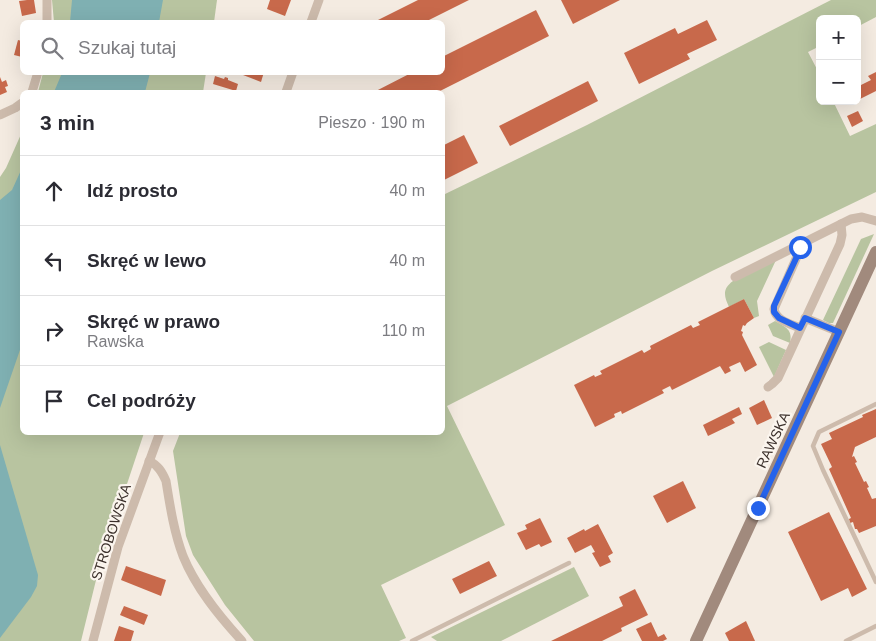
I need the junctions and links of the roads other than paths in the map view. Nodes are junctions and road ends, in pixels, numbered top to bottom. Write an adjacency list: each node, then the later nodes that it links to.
1 (47, 0): 3 (street)
2 (319, 0): 4 (street)
3 (47, 20)
4 (312, 20)
5 (37, 75): 7 (street)
6 (292, 75): 8 (street)
7 (33, 90)
8 (287, 90)
9 (20, 104): 10 (street)
10 (0, 116)
11 (876, 221): 12 (street)
12 (841, 224): 13 (street); 16 (street)
13 (800, 244): 15 (street); 17 (street)
14 (876, 252): 18 (street, RAWSKA)
15 (735, 276)
16 (805, 318): 17 (street); 18 (street)
17 (800, 328): 19 (street)
18 (839, 332): 29 (street, RAWSKA)
19 (768, 387)
20 (876, 404): 24 (lane)
21 (159, 435): 22 (street, STROBOWSKA)
22 (149, 461): 26 (street, STROBOWSKA); 27 (street)
23 (569, 563): 28 (lane)
24 (876, 582)
25 (876, 626): 30 (lane)
26 (93, 641)
27 (242, 641)
28 (412, 641)
29 (696, 641)
30 (846, 641)

